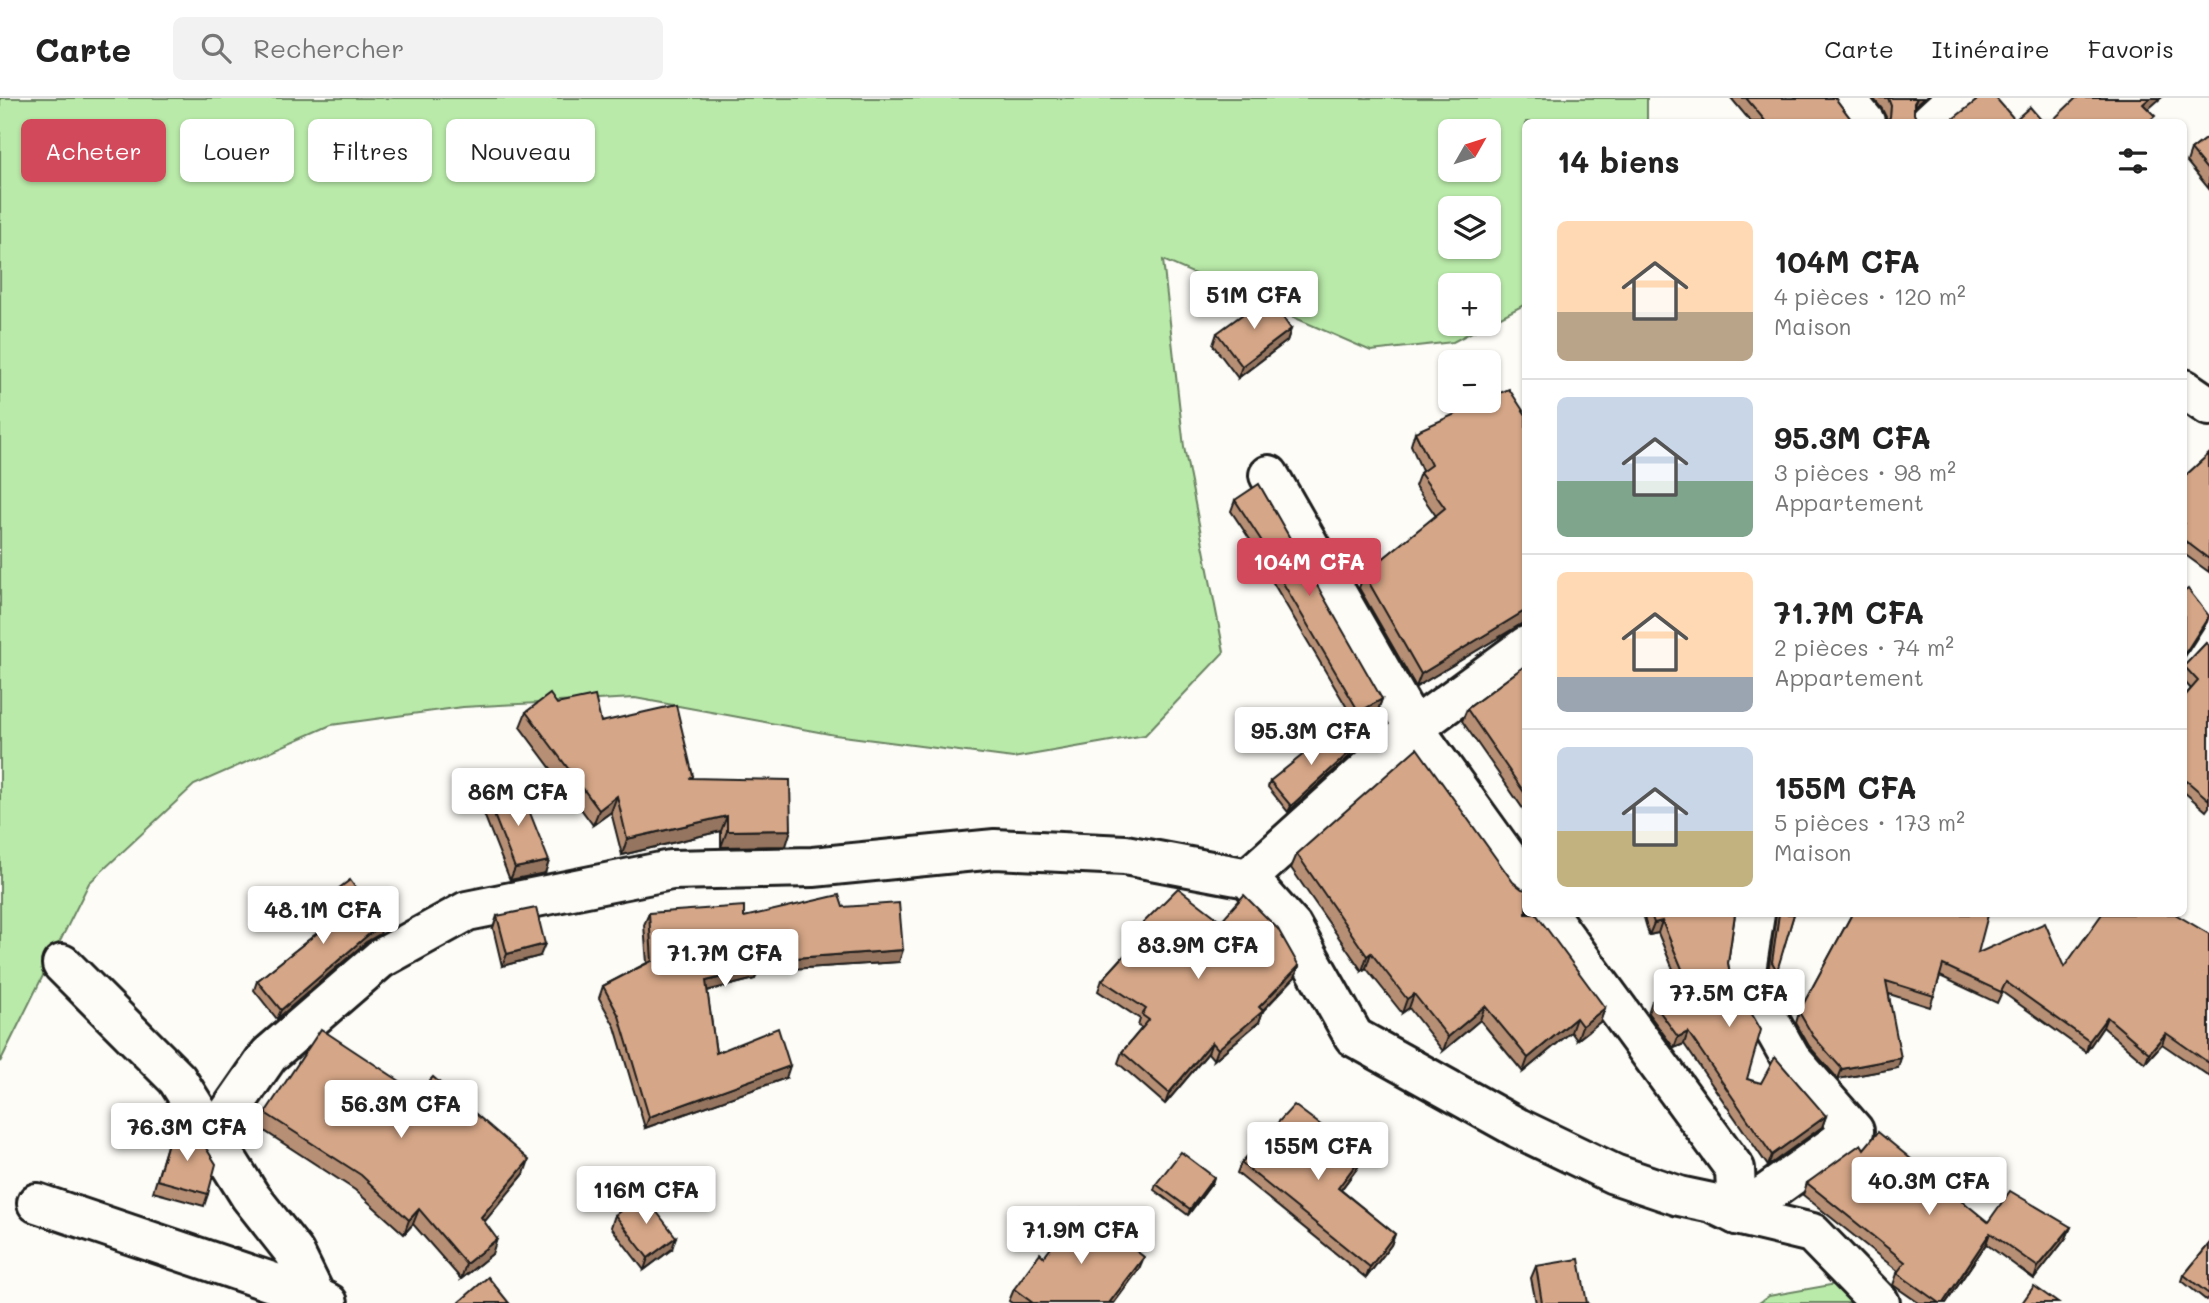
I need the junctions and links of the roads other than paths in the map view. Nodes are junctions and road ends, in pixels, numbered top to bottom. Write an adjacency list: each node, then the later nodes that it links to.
1 (1845, 98): 3 (street)
2 (1956, 98): 4 (street)
3 (1863, 119)
4 (1933, 119)
5 (2187, 391): 6 (street)
6 (2209, 406)
7 (1269, 475): 9 (street)
8 (1522, 649): 9 (street)
9 (1414, 728): 10 (street); 11 (street)
10 (1248, 878): 15 (street); 17 (street)
11 (1522, 878)
12 (1550, 917): 17 (street)
13 (1755, 917): 17 (street)
14 (62, 964): 15 (street)
15 (212, 1136): 18 (street)
16 (37, 1203): 18 (street)
17 (1737, 1215): 19 (street)
18 (322, 1300)
19 (1880, 1303)

